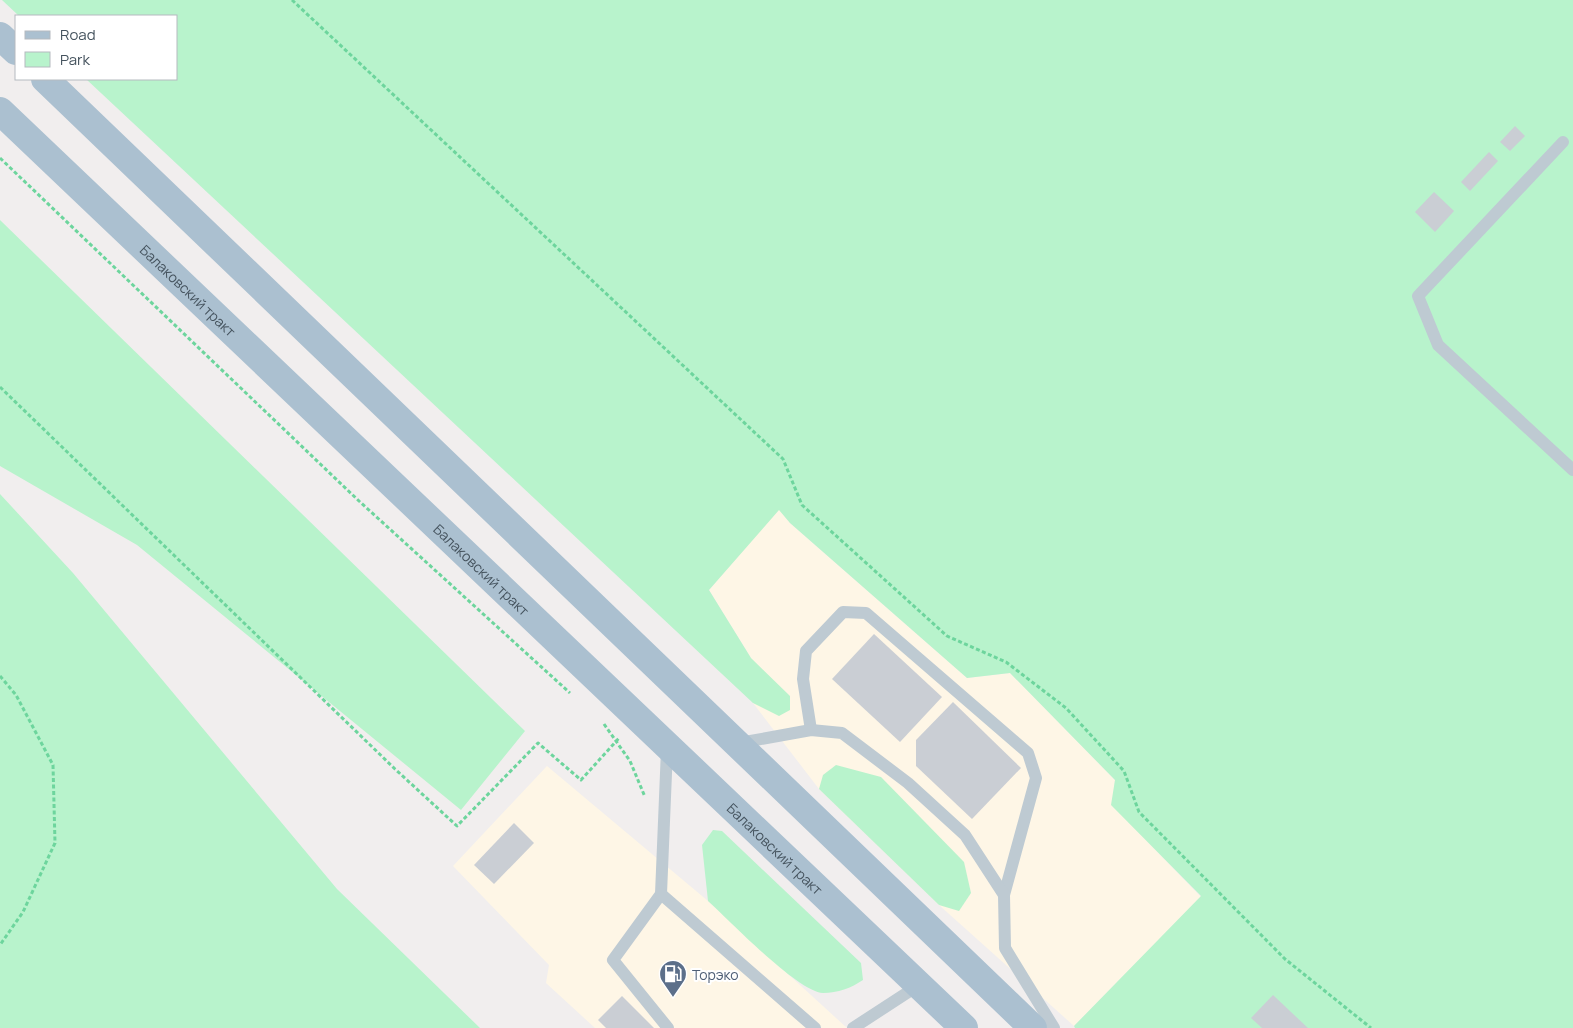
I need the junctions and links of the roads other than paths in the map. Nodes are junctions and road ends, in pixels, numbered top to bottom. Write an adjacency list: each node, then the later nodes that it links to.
1 (0, 36): 2 (main road)
2 (15, 50)
3 (46, 80): 8 (main road)
4 (0, 111): 9 (main road, Балаковский тракт)
5 (1563, 142): 6 (lane)
6 (1573, 470)
7 (811, 730): 8 (lane); 11 (lane); 11 (lane)
8 (738, 743): 17 (main road)
9 (667, 746): 10 (lane); 12 (main road, Балаковский тракт)
10 (661, 894): 13 (lane); 14 (lane)
11 (1004, 895): 18 (lane)
12 (919, 985): 15 (lane); 16 (main road, Балаковский тракт)
13 (668, 1028)
14 (815, 1028)
15 (854, 1028)
16 (964, 1028)
17 (1033, 1028)
18 (1054, 1028)

